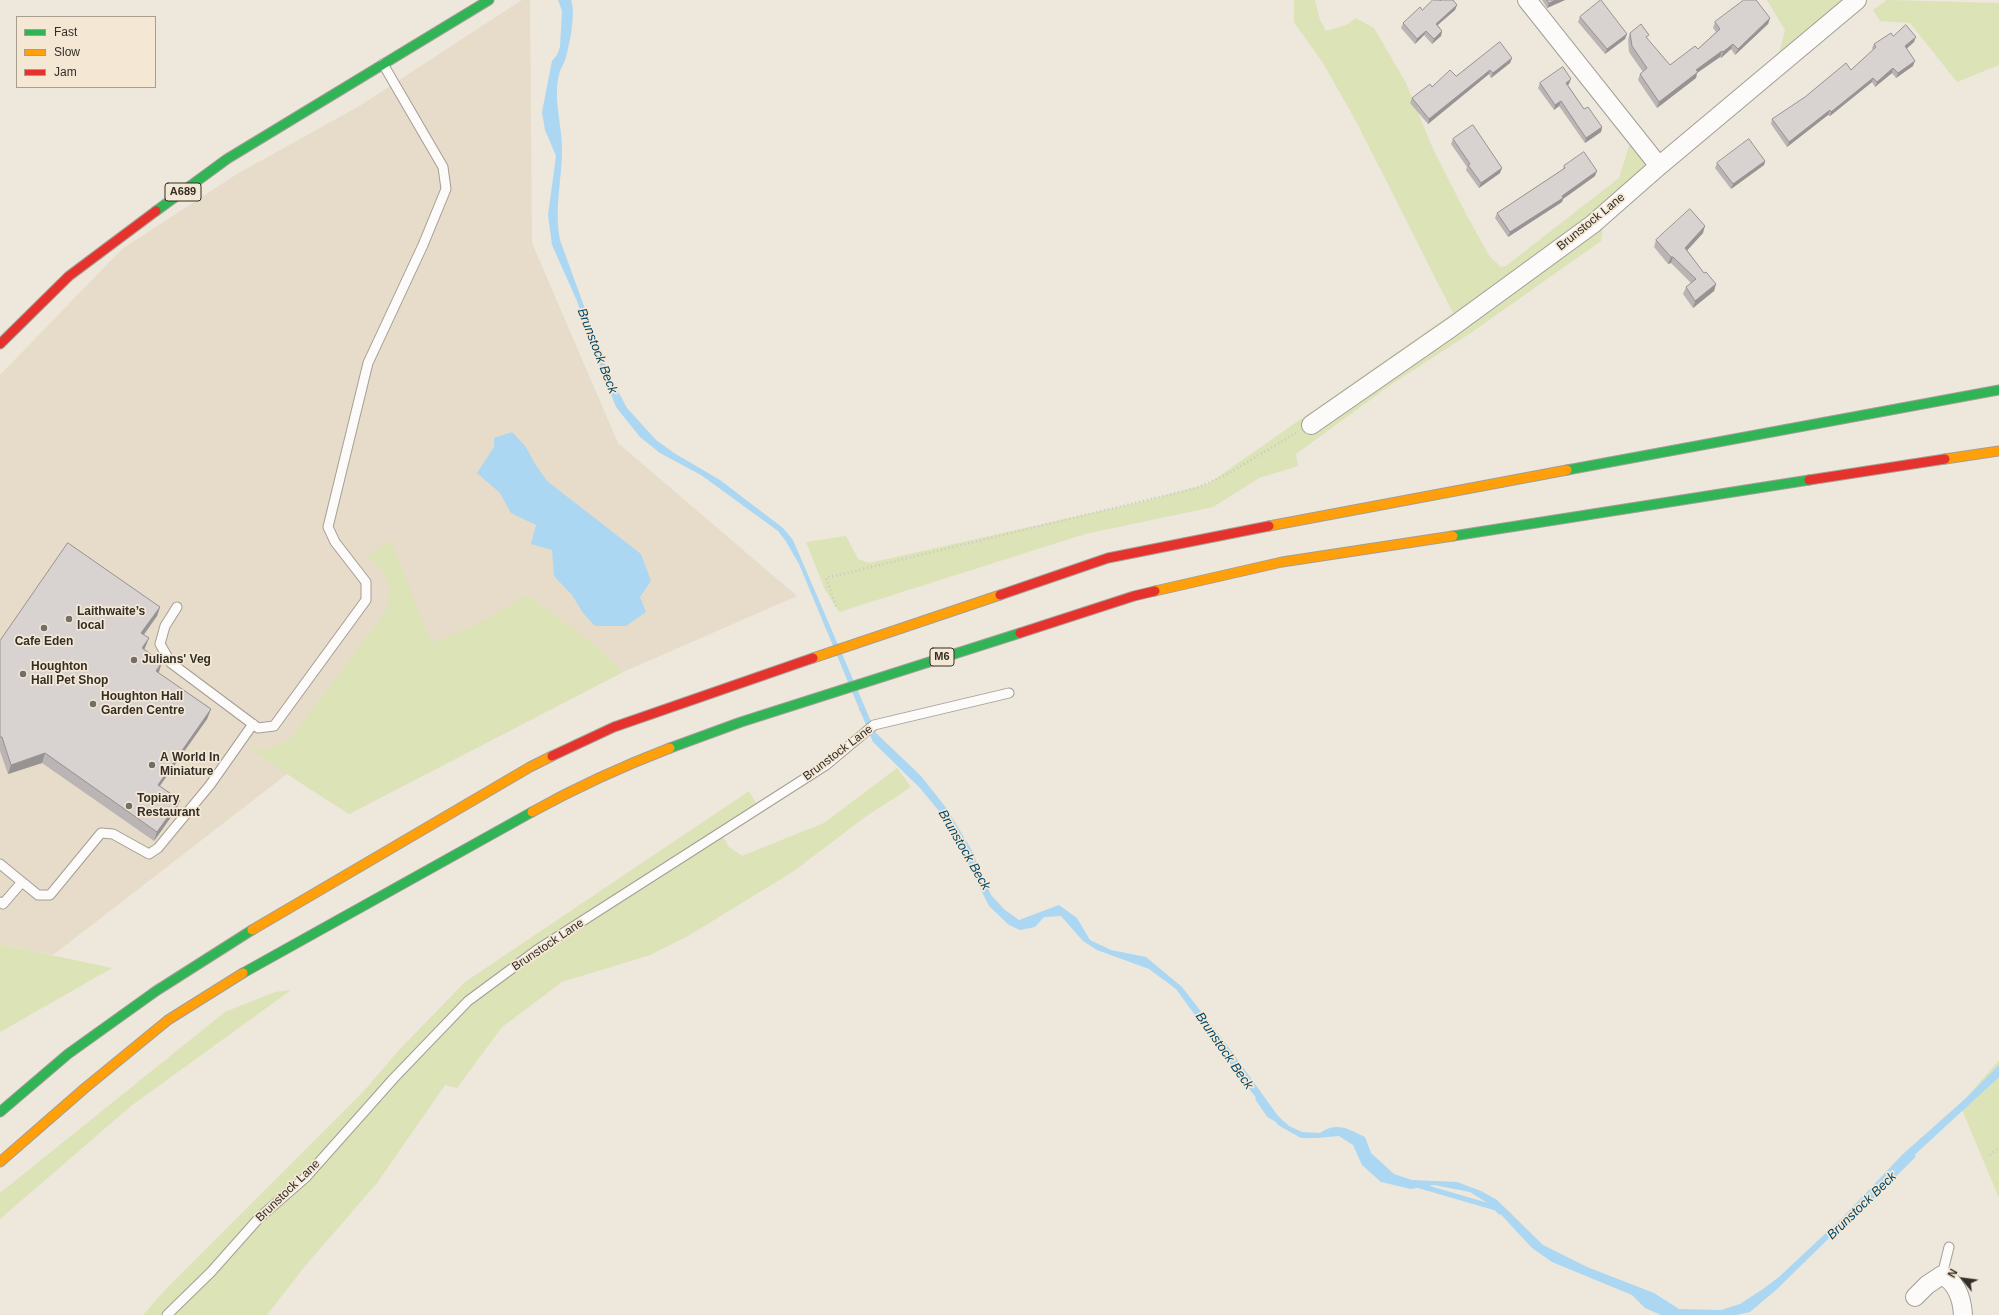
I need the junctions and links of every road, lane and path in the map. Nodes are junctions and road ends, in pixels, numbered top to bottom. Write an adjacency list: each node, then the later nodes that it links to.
1 (489, 0): 4 (highway, A689)
2 (1527, 0): 5 (street)
3 (1857, 0): 5 (street, Brunstock Lane)
4 (383, 64): 6 (highway, A689); 13 (lane)
5 (1659, 166): 8 (street, Brunstock Lane)
6 (0, 344)
7 (1999, 390): 17 (highway)
8 (1311, 425): 10 (path)
9 (1999, 451): 20 (highway, M6)
10 (836, 606)
11 (177, 607): 13 (lane)
12 (1009, 693): 24 (lane, Brunstock Lane)
13 (253, 724): 15 (lane)
14 (0, 864): 15 (lane)
15 (22, 882): 16 (lane)
16 (0, 902)
17 (0, 1112)
18 (1999, 1147): 19 (path)
19 (1990, 1155)
20 (0, 1162)
21 (1949, 1248): 22 (lane)
22 (1942, 1275): 23 (street); 25 (street)
23 (1915, 1297)
24 (167, 1315)
25 (1964, 1315)

